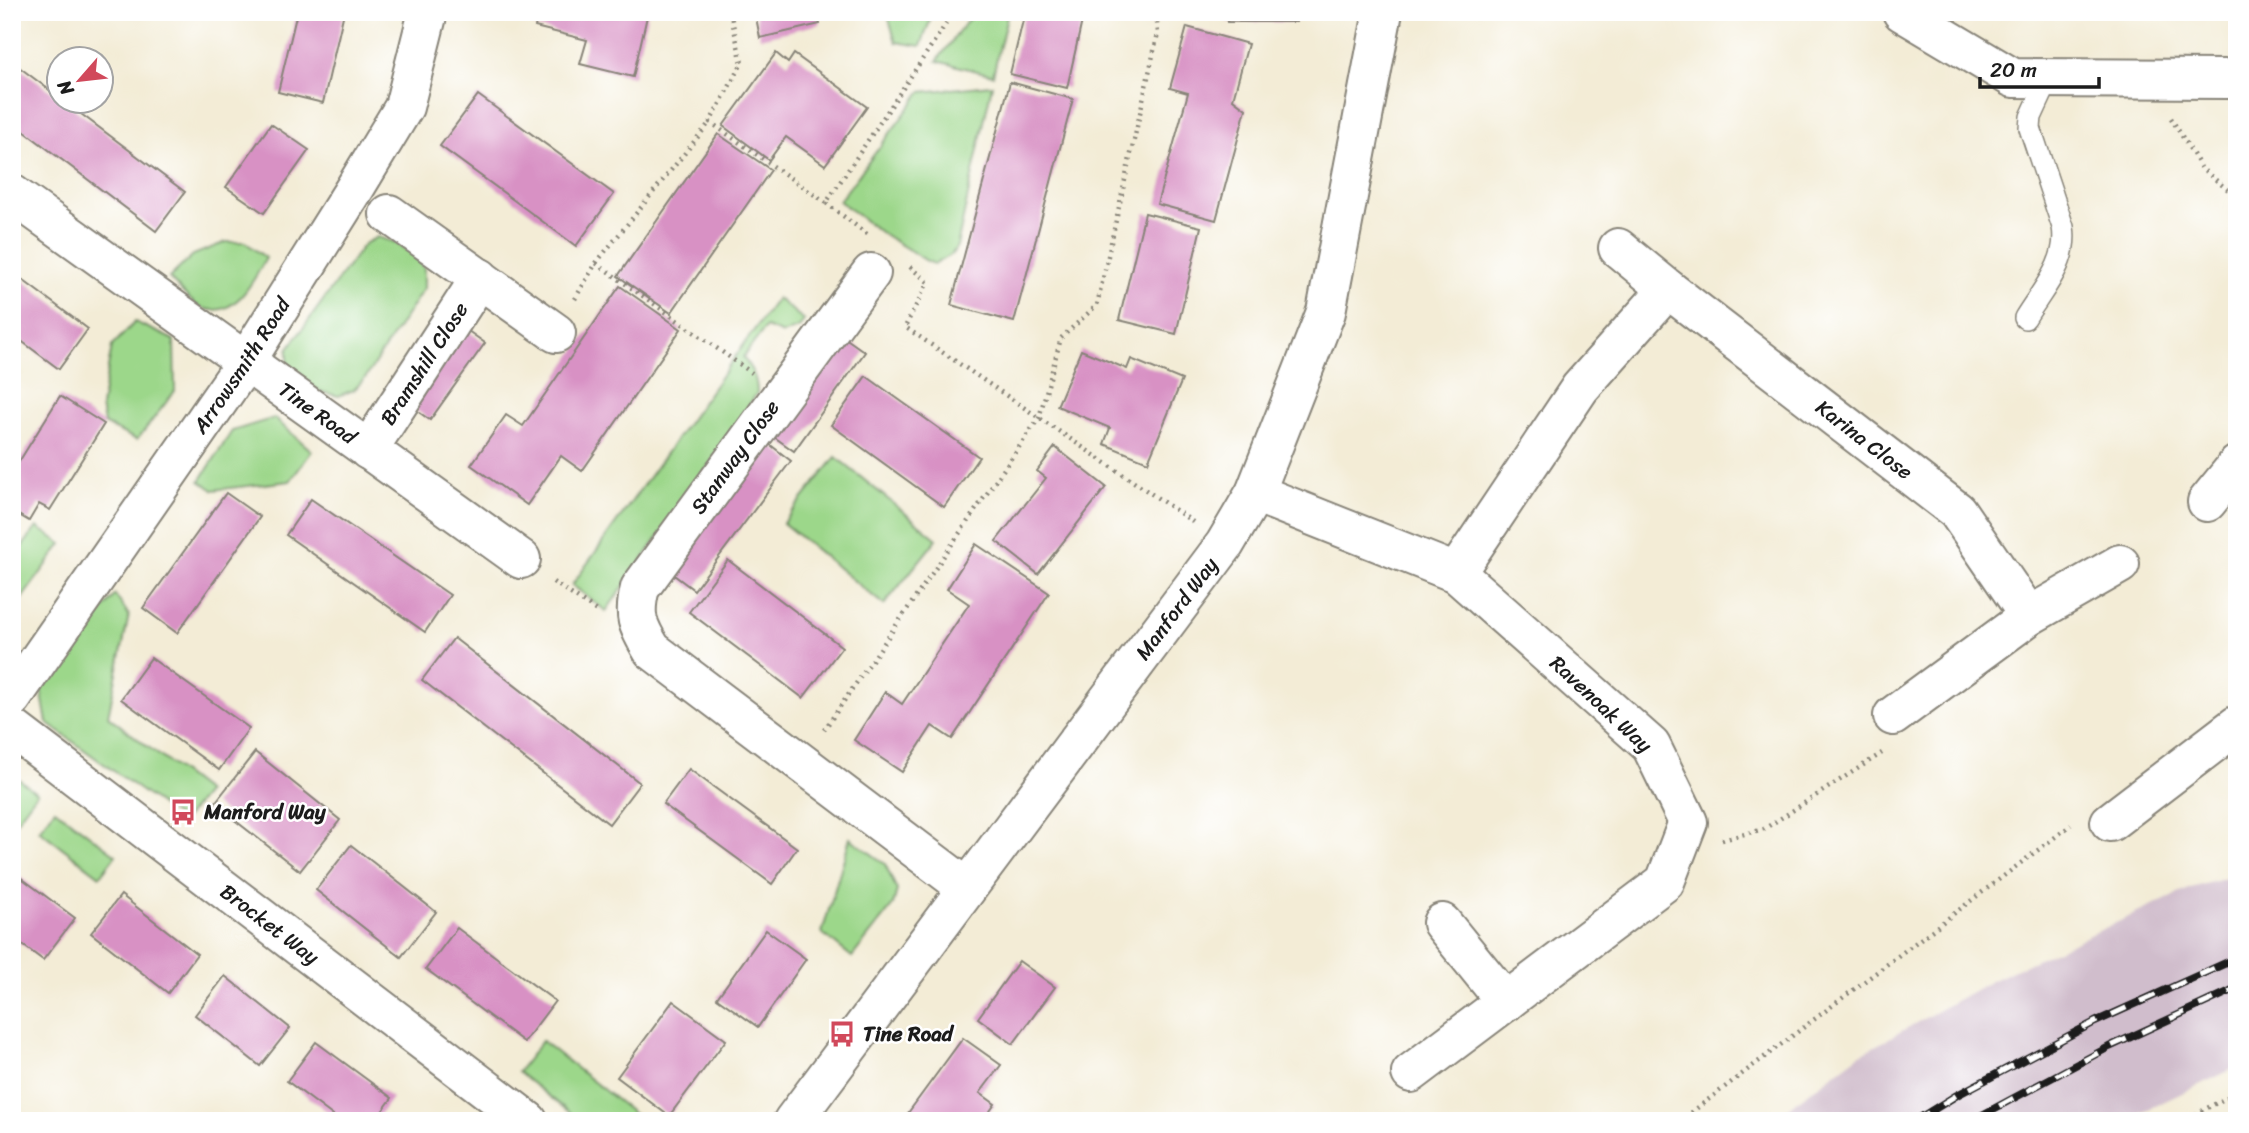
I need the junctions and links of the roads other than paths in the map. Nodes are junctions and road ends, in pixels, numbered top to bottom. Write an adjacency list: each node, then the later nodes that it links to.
1 (428, 12): 14 (street, Arrowsmith Road)
2 (1383, 12): 17 (street, Manford Way)
3 (1902, 12): 4 (street)
4 (2049, 78): 5 (street); 12 (lane)
5 (2229, 79)
6 (12, 194): 14 (street, Tine Road)
7 (389, 214): 10 (street, Bramshill Close)
8 (1618, 248): 11 (street, Karina Close)
9 (879, 261): 28 (street, Stanway Close)
10 (480, 278): 13 (street, Bramshill Close); 15 (street, Bramshill Close)
11 (1668, 289): 21 (street); 22 (street, Karina Close)
12 (2025, 318)
13 (556, 333)
14 (245, 363): 15 (street, Tine Road); 23 (street, Arrowsmith Road)
15 (368, 450): 19 (street, Tine Road)
16 (2237, 465): 18 (street)
17 (1255, 493): 21 (street, Ravenoak Way); 28 (street, Manford Way)
18 (2207, 502)
19 (521, 559)
20 (2120, 564): 22 (street)
21 (1457, 573): 30 (street, Ravenoak Way)
22 (2029, 616): 24 (street)
23 (12, 698)
24 (1893, 716)
25 (2237, 725): 27 (street)
26 (12, 729): 32 (street, Brocket Way)
27 (2110, 821)
28 (966, 887): 33 (street, Manford Way)
29 (1442, 923): 30 (street)
30 (1506, 1002): 31 (street, Ravenoak Way)
31 (1411, 1073)
32 (528, 1121)
33 (793, 1121)

